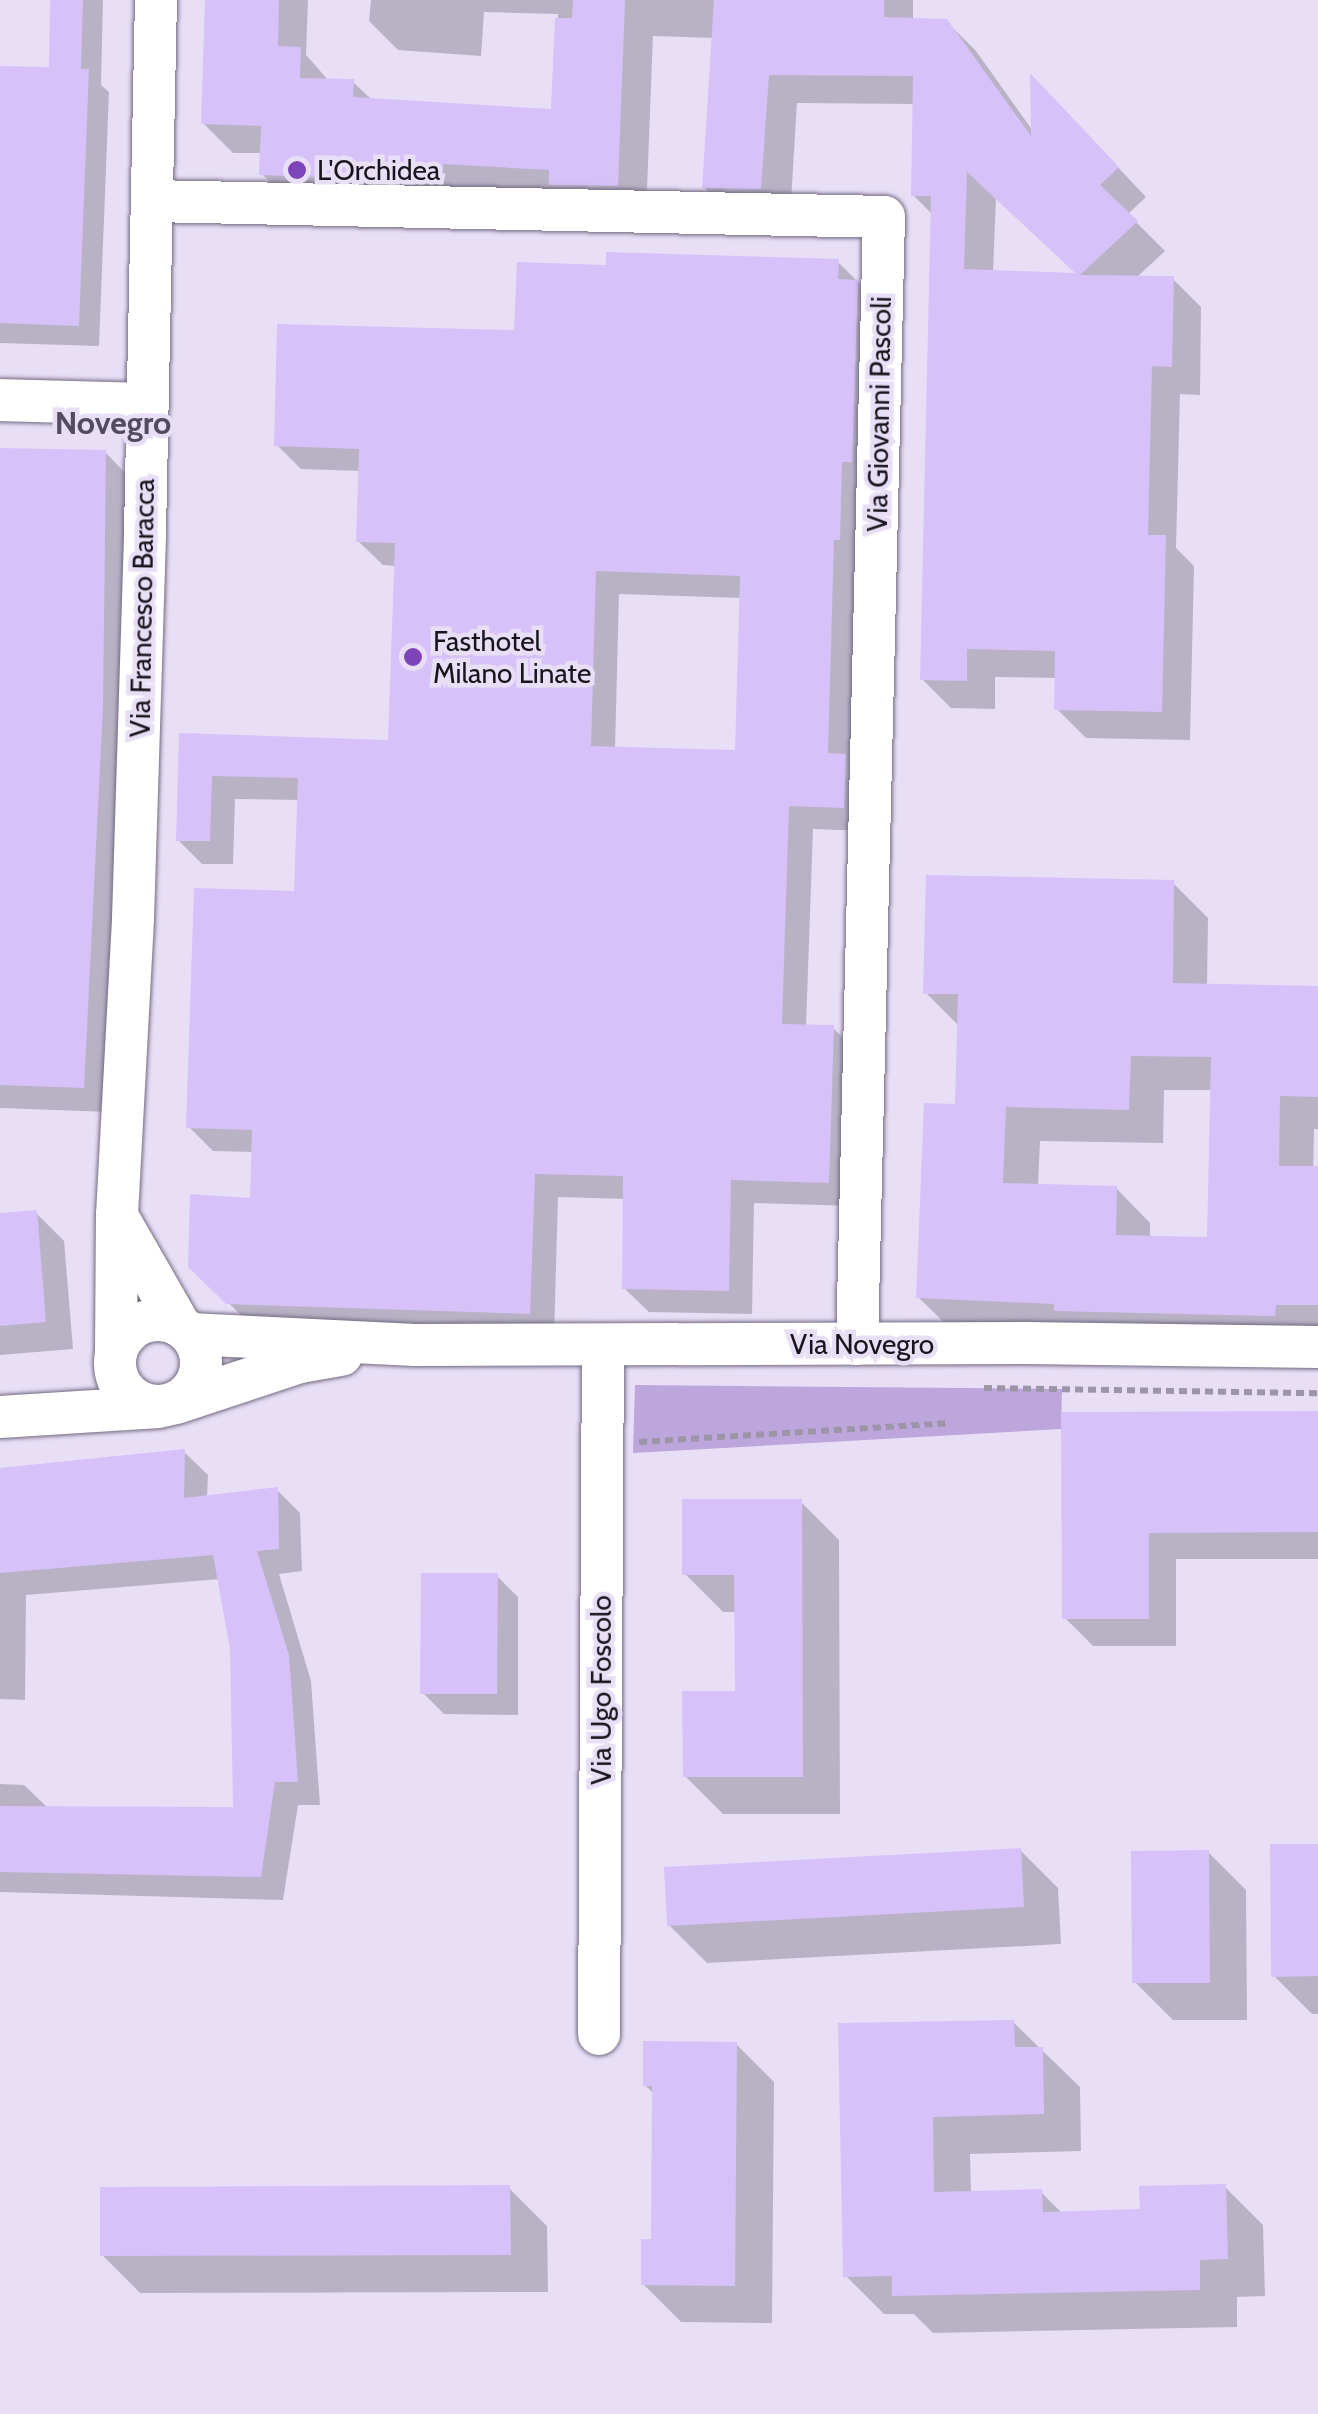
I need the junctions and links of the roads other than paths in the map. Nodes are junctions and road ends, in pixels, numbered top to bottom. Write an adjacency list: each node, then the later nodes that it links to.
1 (156, 0): 2 (street, Via Francesco Baracca)
2 (152, 201): 4 (street, Via Francesco Baracca); 8 (street, Via Giovanni Pascoli)
3 (0, 400): 4 (street)
4 (144, 404): 5 (street, Via Francesco Baracca)
5 (116, 1215): 6 (street); 11 (street, Via Francesco Baracca)
6 (185, 1330): 7 (street, Via Novegro); 11 (street); 12 (street)
7 (406, 1344): 9 (street, Via Novegro); 12 (street, Via Novegro)
8 (857, 1344): 9 (street, Via Novegro); 10 (street, Via Novegro)
9 (603, 1346): 14 (street, Via Ugo Foscolo)
10 (1318, 1348)
11 (116, 1360): 12 (street); 13 (street, Via Novegro)
12 (169, 1405): 13 (street, Via Novegro)
13 (0, 1415)
14 (599, 2034)

